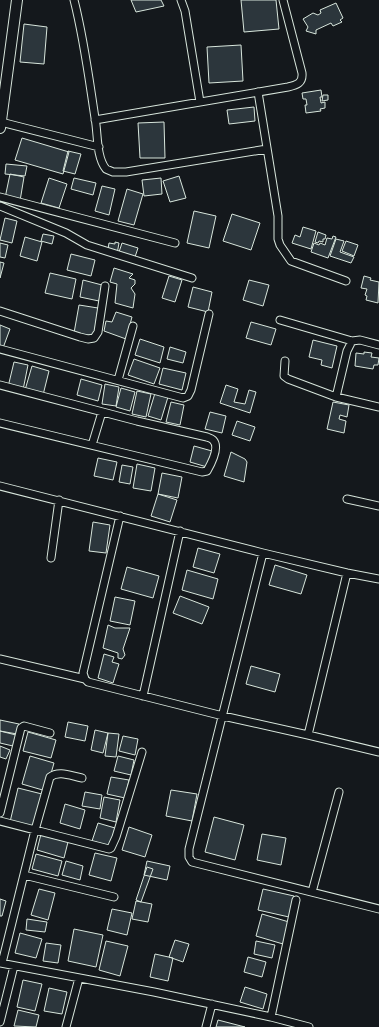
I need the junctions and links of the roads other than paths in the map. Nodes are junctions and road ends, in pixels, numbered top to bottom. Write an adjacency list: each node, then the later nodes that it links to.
1 (17, 0): 8 (main road)
2 (74, 0): 7 (street)
3 (181, 0): 6 (street)
4 (283, 0): 5 (street)
5 (258, 92): 6 (street); 10 (street)
6 (200, 102): 7 (street)
7 (96, 120): 9 (street)
8 (0, 125): 9 (street)
9 (99, 147): 10 (street)
10 (267, 149): 15 (street)
11 (0, 197): 13 (street)
12 (0, 206): 14 (street)
13 (175, 243)
14 (192, 278)
15 (346, 281)
16 (105, 286): 17 (street)
17 (0, 311)
18 (209, 314): 25 (street)
19 (280, 320): 21 (street)
20 (133, 326): 25 (street)
21 (352, 341): 22 (street); 27 (street)
22 (379, 345)
23 (0, 349): 25 (street)
24 (285, 361): 27 (street)
25 (118, 380)
26 (0, 385): 29 (street)
27 (336, 397): 28 (street)
28 (379, 407)
29 (102, 412): 31 (street); 31 (street)
30 (0, 423): 31 (street)
31 (92, 445)
32 (0, 486): 34 (street)
33 (347, 499): 35 (street)
34 (59, 500): 36 (street); 39 (street)
35 (379, 506)
36 (120, 516): 37 (street); 43 (street)
37 (180, 532): 38 (street); 44 (street)
38 (264, 553): 40 (street); 45 (street)
39 (51, 558)
40 (347, 573): 41 (street); 47 (street)
41 (379, 579)
42 (0, 659): 43 (street)
43 (85, 679): 44 (street)
44 (143, 696): 45 (street)
45 (223, 716): 47 (street); 56 (street)
46 (50, 733): 52 (street)
47 (308, 735): 49 (street)
48 (142, 752): 54 (street)
49 (379, 752)
50 (82, 778): 54 (street)
51 (339, 792): 56 (street)
52 (0, 813)
53 (0, 821): 54 (street)
54 (35, 830): 55 (street)
55 (24, 875): 57 (street); 60 (street)
56 (312, 892): 59 (street)
57 (114, 897)
58 (296, 900): 64 (street)
59 (379, 909)
60 (1, 963): 61 (street)
61 (14, 966): 62 (street); 65 (street)
62 (78, 978): 63 (street); 66 (street)
63 (212, 1004): 64 (street); 67 (street)
64 (271, 1017): 68 (street)
65 (0, 1022)
66 (66, 1027)
67 (206, 1027)
68 (309, 1027)

